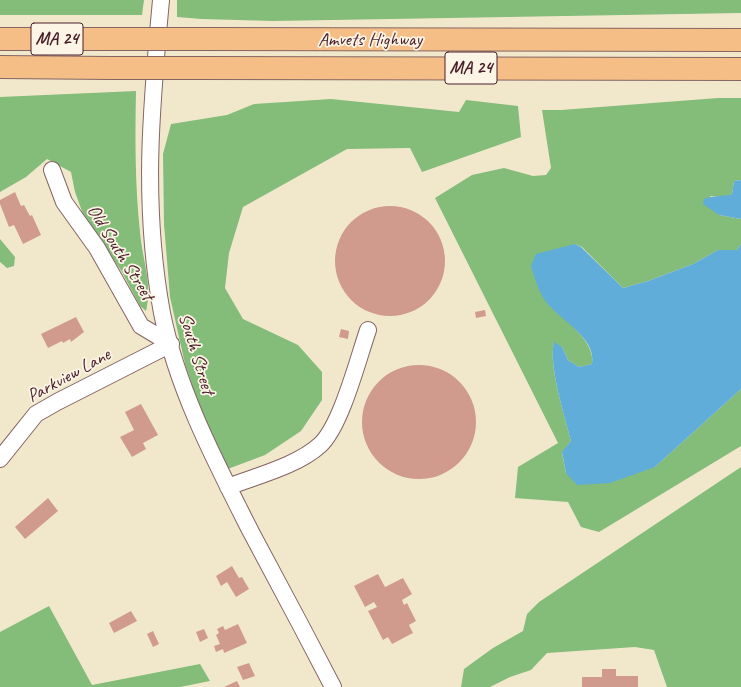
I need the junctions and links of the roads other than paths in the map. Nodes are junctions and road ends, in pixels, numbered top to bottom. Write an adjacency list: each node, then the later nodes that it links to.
1 (161, 0): 8 (street, South Street)
2 (0, 39): 3 (highway, Amvets Highway / MA 24, bridge)
3 (741, 40)
4 (0, 67): 5 (highway, Amvets Highway / MA 24, bridge)
5 (741, 69)
6 (52, 170): 8 (street, Old South Street)
7 (368, 330): 10 (street)
8 (171, 344): 9 (street, Parkview Lane); 10 (street, South Street)
9 (0, 459)
10 (228, 487): 11 (street, South Street)
11 (333, 687)

